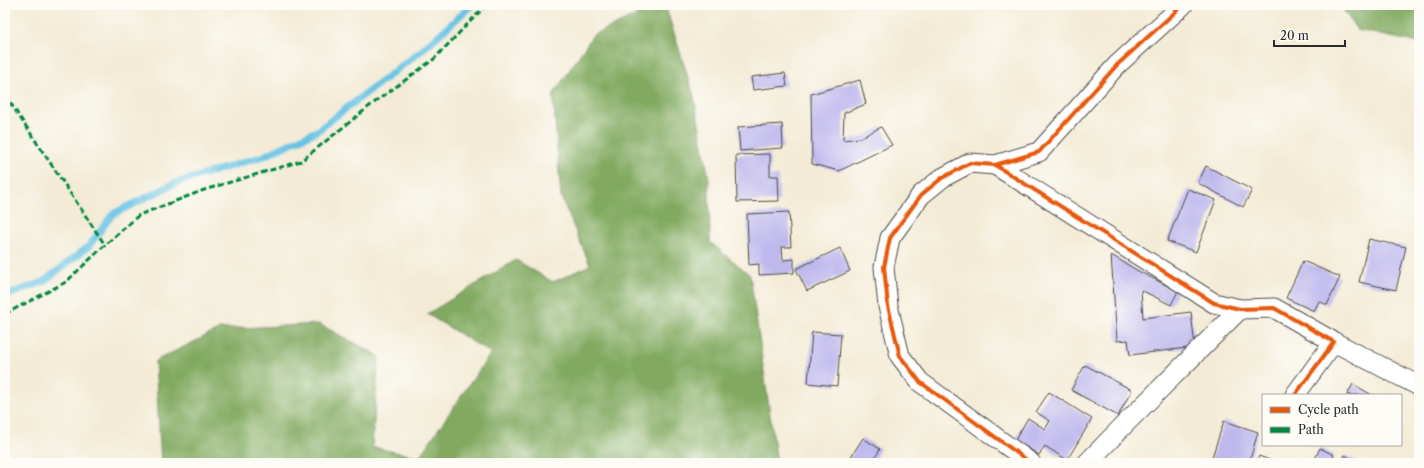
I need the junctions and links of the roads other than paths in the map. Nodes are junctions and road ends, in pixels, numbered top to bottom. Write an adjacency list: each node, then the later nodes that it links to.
1 (1183, 5): 2 (street)
2 (995, 165): 3 (street); 7 (street)
3 (1240, 309): 4 (street); 8 (street)
4 (1334, 342): 5 (street); 6 (street)
5 (1419, 386)
6 (1296, 394)
7 (1031, 463)
8 (1087, 463)

